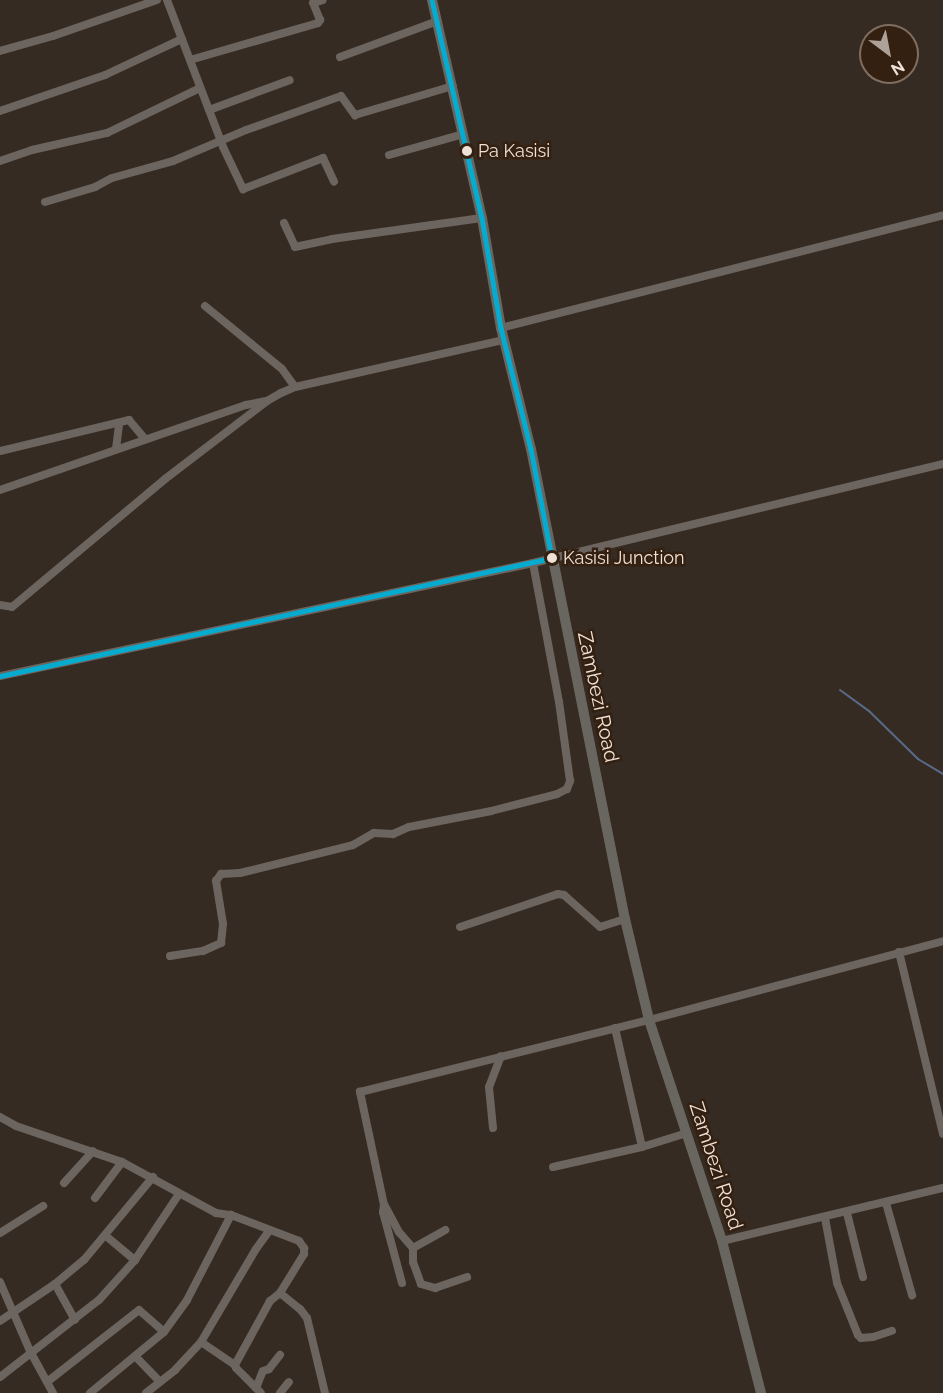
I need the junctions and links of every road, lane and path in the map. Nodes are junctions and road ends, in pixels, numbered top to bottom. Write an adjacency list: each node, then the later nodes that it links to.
1 (157, 0): 7 (street)
2 (167, 0): 6 (street)
3 (323, 0): 9 (street)
4 (432, 0): 5 (main road, Zambezi Road)
5 (438, 21): 8 (street); 11 (main road, Zambezi Road)
6 (182, 39): 9 (street); 14 (street)
7 (0, 51)
8 (340, 57)
9 (190, 60): 12 (street)
10 (290, 80): 13 (street)
11 (453, 86): 15 (main road, Zambezi Road); 16 (street)
12 (200, 88): 13 (street); 18 (street)
13 (209, 110): 16 (street)
14 (0, 111)
15 (463, 134): 17 (street); 22 (main road, Zambezi Road)
16 (222, 140): 19 (street); 20 (street)
17 (389, 155)
18 (0, 161)
19 (334, 182)
20 (45, 202)
21 (943, 215): 25 (street)
22 (482, 218): 23 (street); 25 (main road, Zambezi Road)
23 (284, 223)
24 (205, 306): 27 (street)
25 (501, 328): 26 (main road, Zambezi Road)
26 (504, 340): 27 (street); 35 (main road, Zambezi Road)
27 (295, 387): 28 (street)
28 (267, 401): 30 (street); 37 (street)
29 (119, 423): 30 (street); 31 (street); 32 (street)
30 (145, 439): 31 (street)
31 (116, 449): 34 (street)
32 (0, 451)
33 (943, 464): 35 (street)
34 (0, 490)
35 (552, 558): 36 (street); 39 (main road, Zambezi Road)
36 (533, 563): 38 (street); 43 (street)
37 (0, 605)
38 (0, 676)
39 (625, 919): 40 (street); 44 (main road, Zambezi Road)
40 (460, 927)
41 (943, 941): 42 (street)
42 (899, 952): 44 (street); 50 (street)
43 (170, 956)
44 (650, 1020): 45 (street); 49 (main road, Zambezi Road)
45 (615, 1028): 46 (street); 51 (street)
46 (501, 1056): 48 (street); 61 (street)
47 (0, 1117): 52 (street)
48 (493, 1128)
49 (687, 1133): 51 (street); 70 (main road, Zambezi Road)
50 (943, 1134)
51 (642, 1148): 54 (street)
52 (93, 1151): 53 (street); 56 (street)
53 (122, 1162): 55 (street); 59 (street)
54 (553, 1167)
55 (153, 1177): 58 (street); 69 (street)
56 (64, 1183)
57 (943, 1188): 60 (street)
58 (179, 1194): 64 (street); 72 (street)
59 (95, 1198)
60 (886, 1203): 63 (street); 79 (street)
61 (384, 1205): 71 (street); 76 (street)
62 (43, 1206): 68 (street)
63 (847, 1213): 65 (street); 74 (street)
64 (231, 1215): 67 (street); 84 (street)
65 (825, 1218): 70 (street); 83 (street)
66 (445, 1230): 71 (street)
67 (269, 1231): 78 (street); 85 (street)
68 (0, 1233)
69 (106, 1236): 72 (street); 77 (street)
70 (722, 1241): 100 (main road, Zambezi Road)
71 (413, 1248): 73 (street)
72 (135, 1260): 81 (street)
73 (467, 1277)
74 (863, 1277)
75 (0, 1282): 80 (street)
76 (402, 1283)
77 (55, 1284): 80 (street); 81 (street)
78 (280, 1293): 89 (street); 99 (street)
79 (912, 1295)
80 (13, 1311): 82 (street); 86 (street)
81 (75, 1320): 86 (street)
82 (0, 1321)
83 (892, 1331)
84 (164, 1332): 88 (street); 91 (street)
85 (201, 1342): 89 (street); 92 (street)
86 (30, 1351): 90 (street); 91 (street)
87 (280, 1355): 94 (street)
88 (135, 1356): 92 (street); 96 (street)
89 (236, 1365): 94 (street)
90 (0, 1377)
91 (47, 1382): 95 (street)
92 (160, 1382): 97 (street)
93 (289, 1382): 98 (street)
94 (258, 1391)
95 (53, 1393)
96 (90, 1393)
97 (146, 1393)
98 (280, 1393)
99 (325, 1393)
100 (761, 1393)

